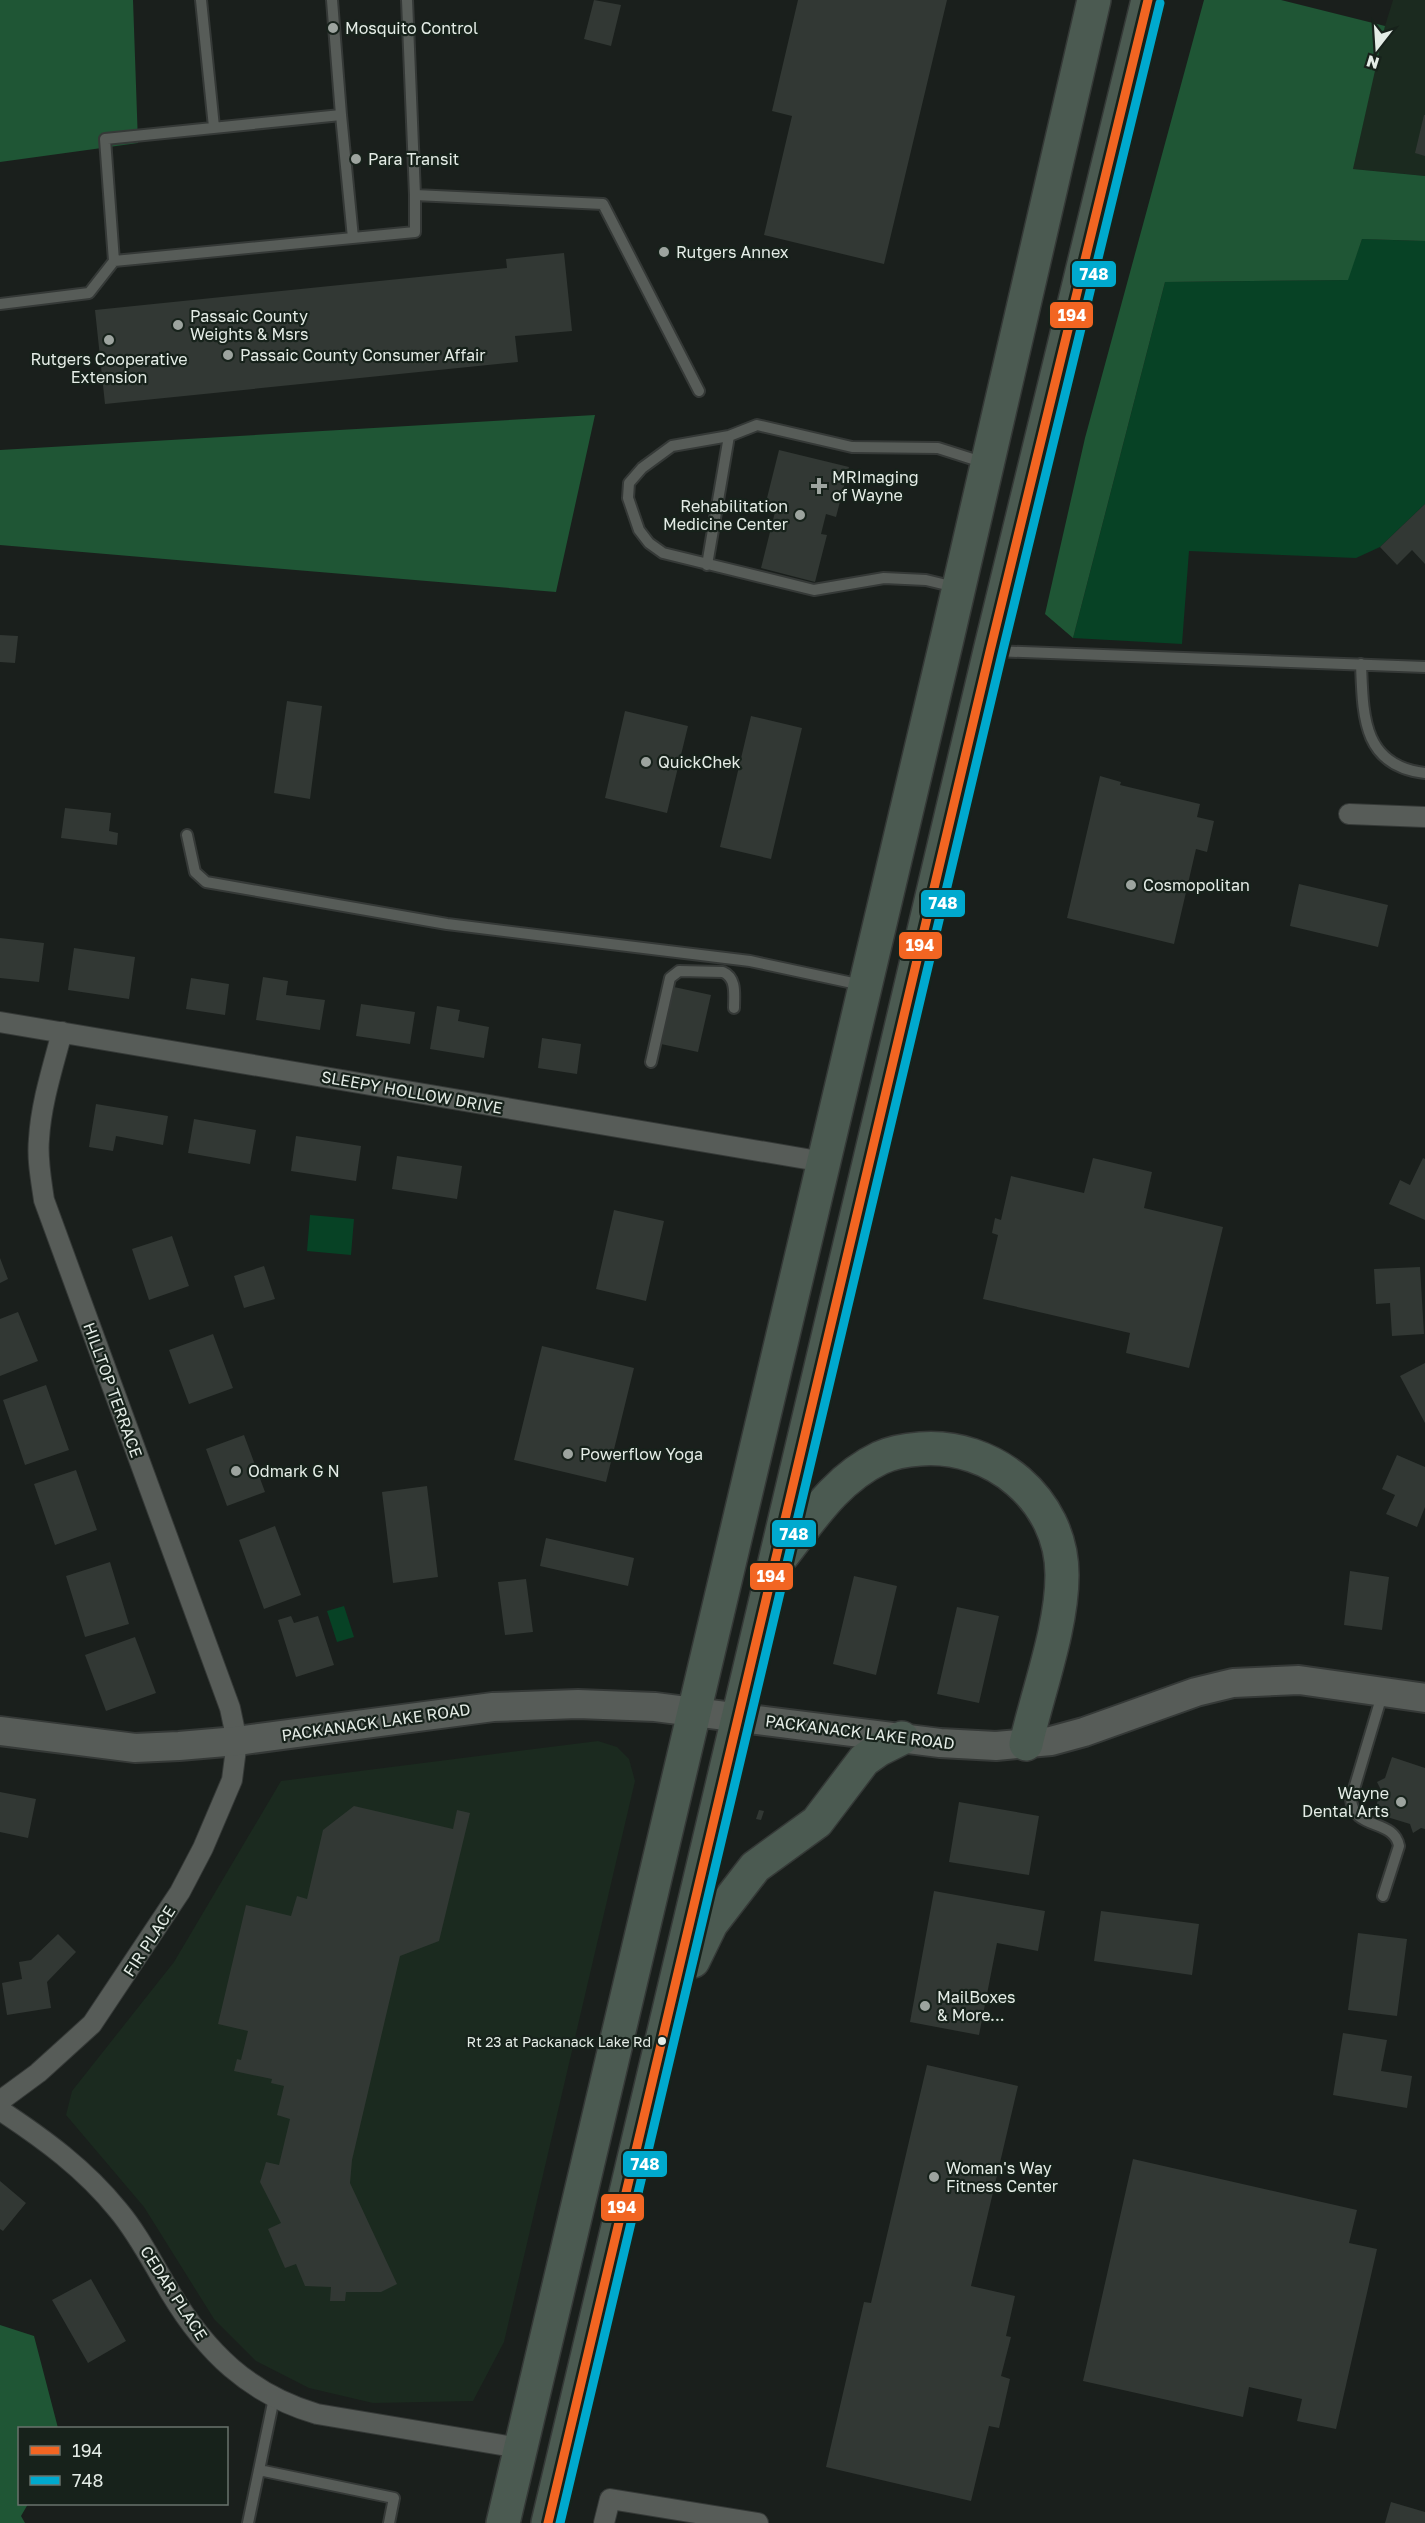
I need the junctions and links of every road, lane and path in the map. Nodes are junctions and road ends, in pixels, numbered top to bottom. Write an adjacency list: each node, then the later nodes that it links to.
1 (201, 0): 7 (lane)
2 (332, 0): 6 (lane)
3 (407, 0): 8 (lane)
4 (1094, 0): 14 (highway)
5 (1148, 0): 17 (highway)
6 (341, 115): 7 (lane); 9 (lane)
7 (214, 127): 10 (lane)
8 (415, 195): 9 (lane); 12 (lane)
9 (353, 238): 10 (lane)
10 (114, 261): 11 (lane)
11 (0, 304)
12 (699, 391)
13 (729, 436): 14 (lane); 15 (lane); 15 (lane)
14 (988, 464): 16 (highway)
15 (707, 565): 16 (lane)
16 (959, 588): 24 (highway)
17 (990, 651): 18 (lane); 30 (highway)
18 (1361, 664): 19 (lane); 20 (lane)
19 (1425, 667)
20 (1425, 773)
21 (1349, 814): 22 (street)
22 (1425, 817)
23 (188, 835): 24 (lane)
24 (866, 986): 29 (highway)
25 (734, 1008): 28 (lane)
26 (0, 1022): 27 (street, SLEEPY HOLLOW DRIVE)
27 (62, 1032): 29 (street, SLEEPY HOLLOW DRIVE); 37 (street, HILLTOP TERRACE)
28 (651, 1062)
29 (824, 1162): 33 (highway)
30 (775, 1565): 34 (highway); 38 (highway)
31 (1383, 1691): 32 (street, PACKANACK LAKE ROAD); 38 (street, PACKANACK LAKE ROAD); 39 (lane)
32 (1425, 1698)
33 (693, 1712): 34 (street, PACKANACK LAKE ROAD); 37 (street, PACKANACK LAKE ROAD); 44 (highway)
34 (738, 1716): 36 (street, PACKANACK LAKE ROAD); 40 (highway)
35 (0, 1731): 37 (street, PACKANACK LAKE ROAD)
36 (902, 1738): 38 (street, PACKANACK LAKE ROAD); 40 (highway)
37 (237, 1741): 41 (street, FIR PLACE)
38 (1026, 1744)
39 (1383, 1896)
40 (667, 2014): 49 (highway)
41 (0, 2101)
42 (0, 2110): 43 (street, CEDAR PLACE)
43 (274, 2398): 44 (street, CEDAR PLACE); 45 (lane)
44 (520, 2448): 48 (highway)
45 (259, 2470): 46 (lane); 47 (lane)
46 (248, 2523)
47 (389, 2523)
48 (502, 2523)
49 (548, 2523)
50 (604, 2523): 51 (street)
51 (758, 2523)

